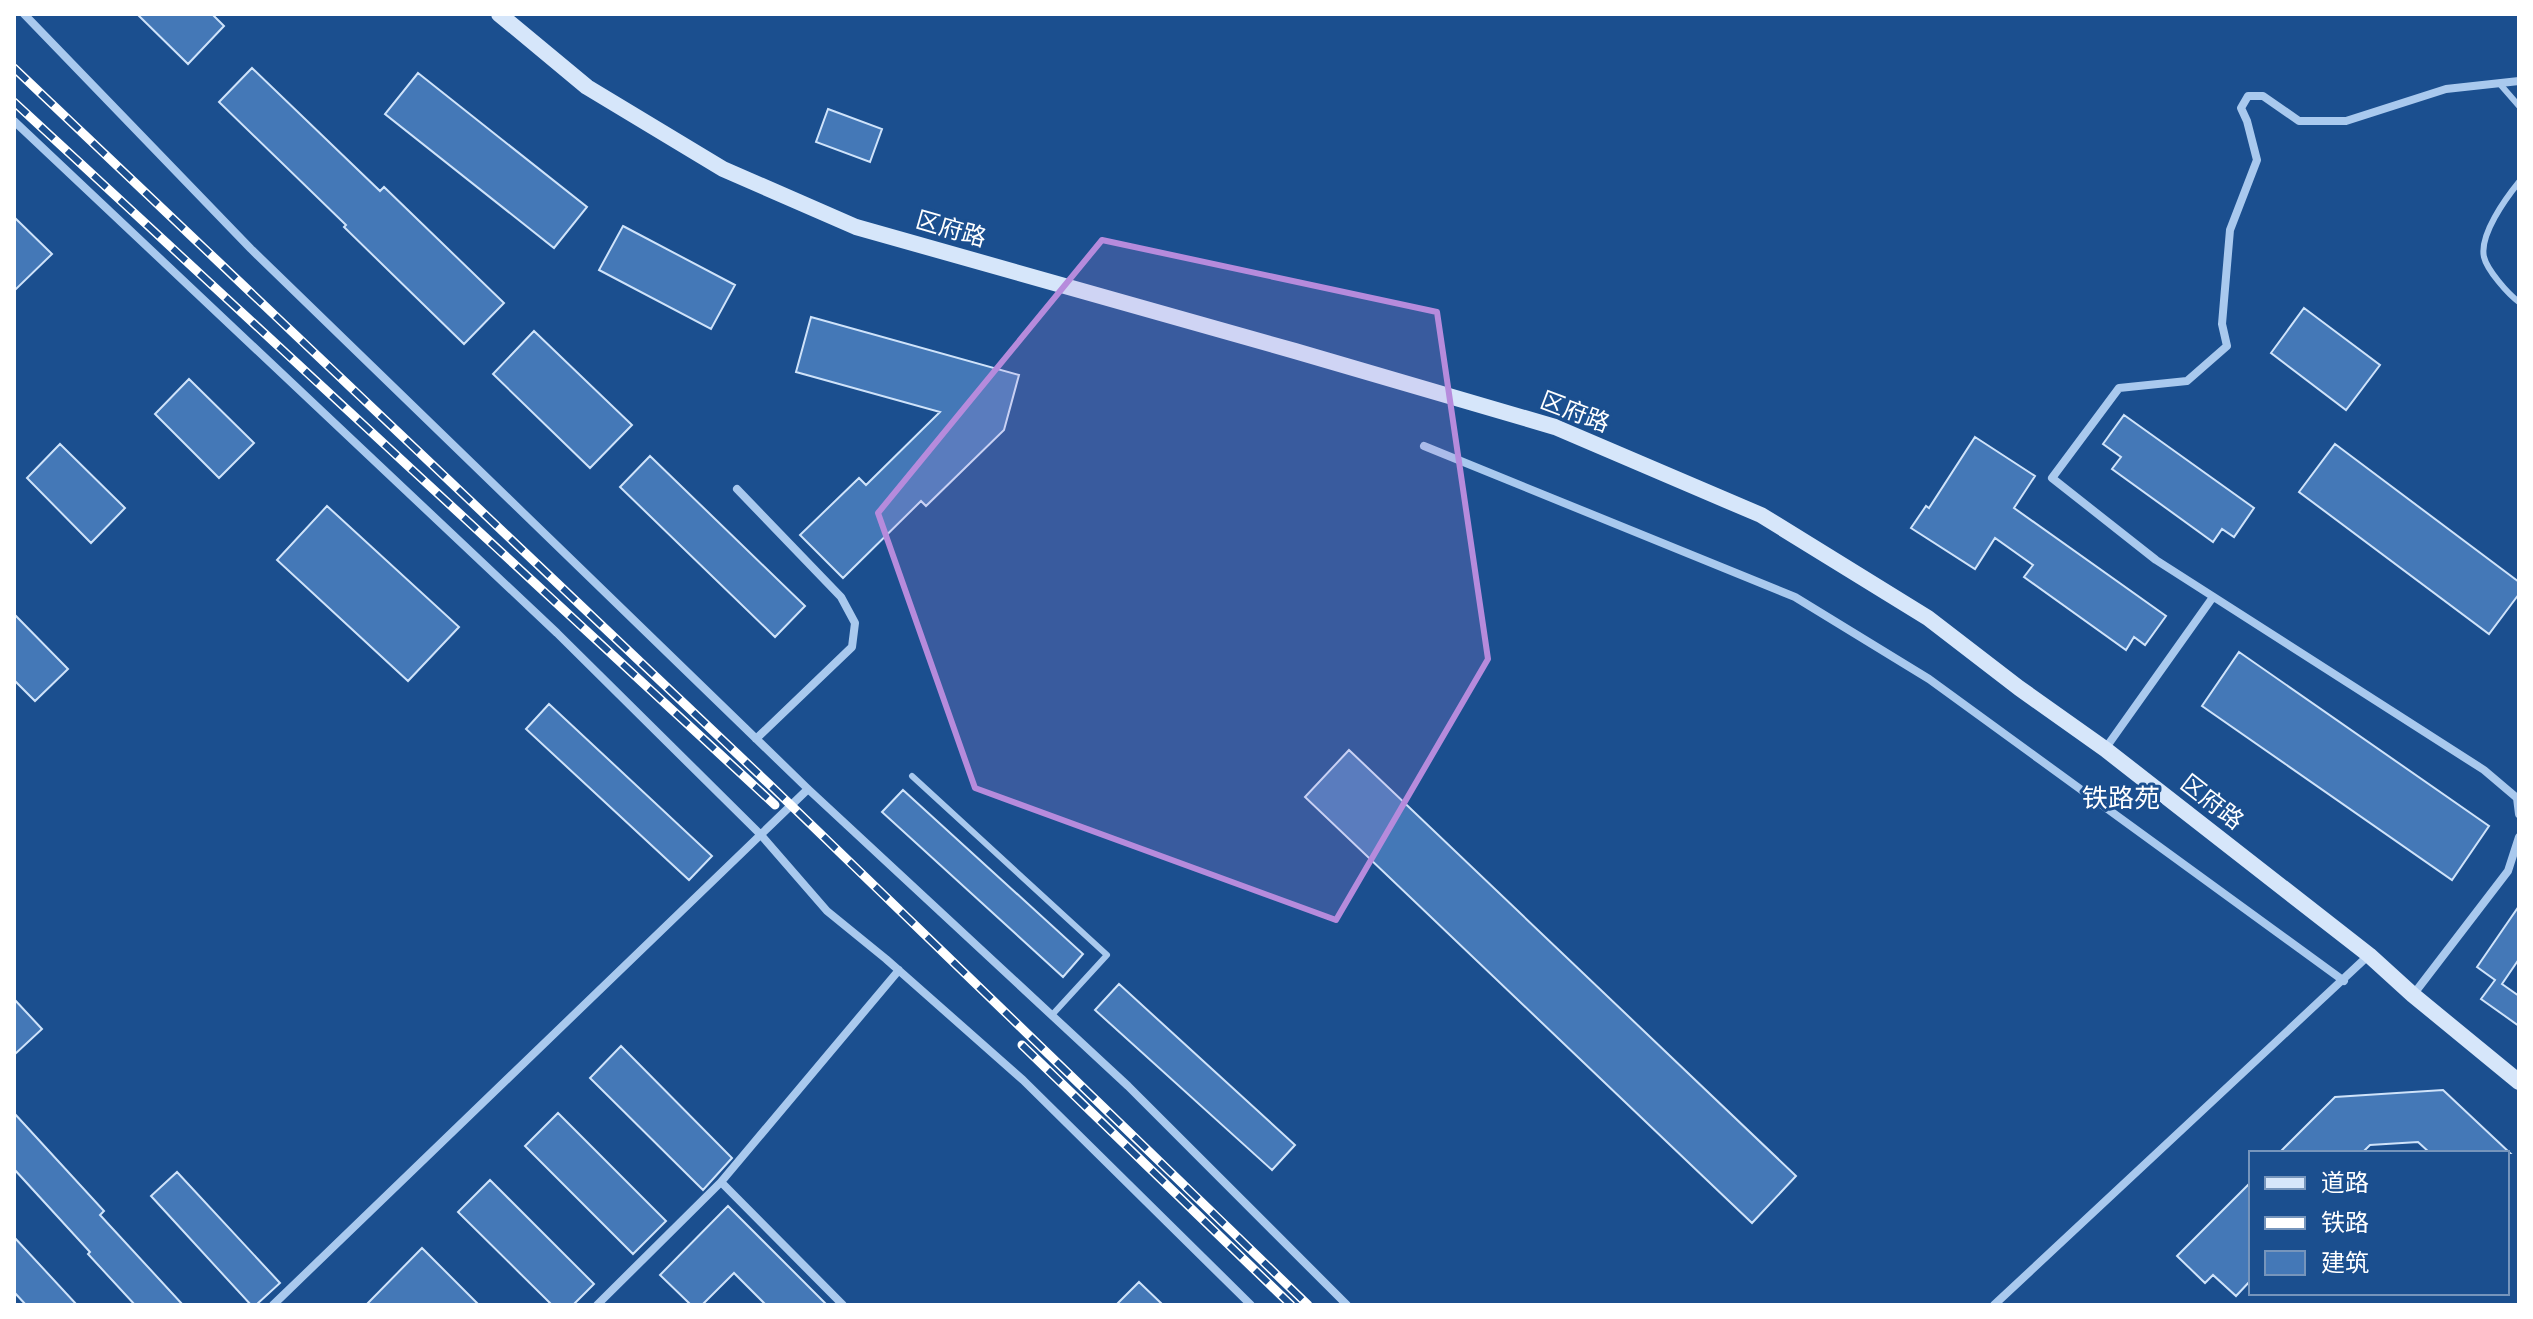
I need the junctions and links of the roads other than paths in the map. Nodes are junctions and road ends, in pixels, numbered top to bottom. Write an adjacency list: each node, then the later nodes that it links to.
1 (24, 14): 12 (street)
2 (499, 14): 13 (main road, 区府路)
3 (2519, 81): 4 (street)
4 (2499, 83): 5 (lane); 11 (street)
5 (2519, 106)
6 (14, 121): 17 (street)
7 (2519, 182): 8 (lane)
8 (2519, 302)
9 (1424, 446): 22 (street)
10 (737, 489): 12 (street)
11 (2213, 597): 13 (street); 16 (street)
12 (756, 739): 15 (street)
13 (2105, 749): 20 (main road, 区府路)
14 (912, 776): 24 (lane)
15 (808, 789): 17 (street); 24 (street)
16 (2519, 814)
17 (761, 835): 21 (street); 27 (street)
18 (2519, 837): 19 (street)
19 (2516, 854): 23 (street)
20 (2369, 955): 22 (street); 23 (main road, 区府路)
21 (899, 970): 26 (street); 30 (street)
22 (2344, 981): 32 (street)
23 (2413, 995): 25 (main road, 区府路)
24 (1052, 1015): 31 (street)
25 (2519, 1082)
26 (721, 1182): 28 (street); 29 (street)
27 (273, 1305)
28 (597, 1305)
29 (843, 1305)
30 (1251, 1305)
31 (1347, 1305)
32 (1994, 1305)

